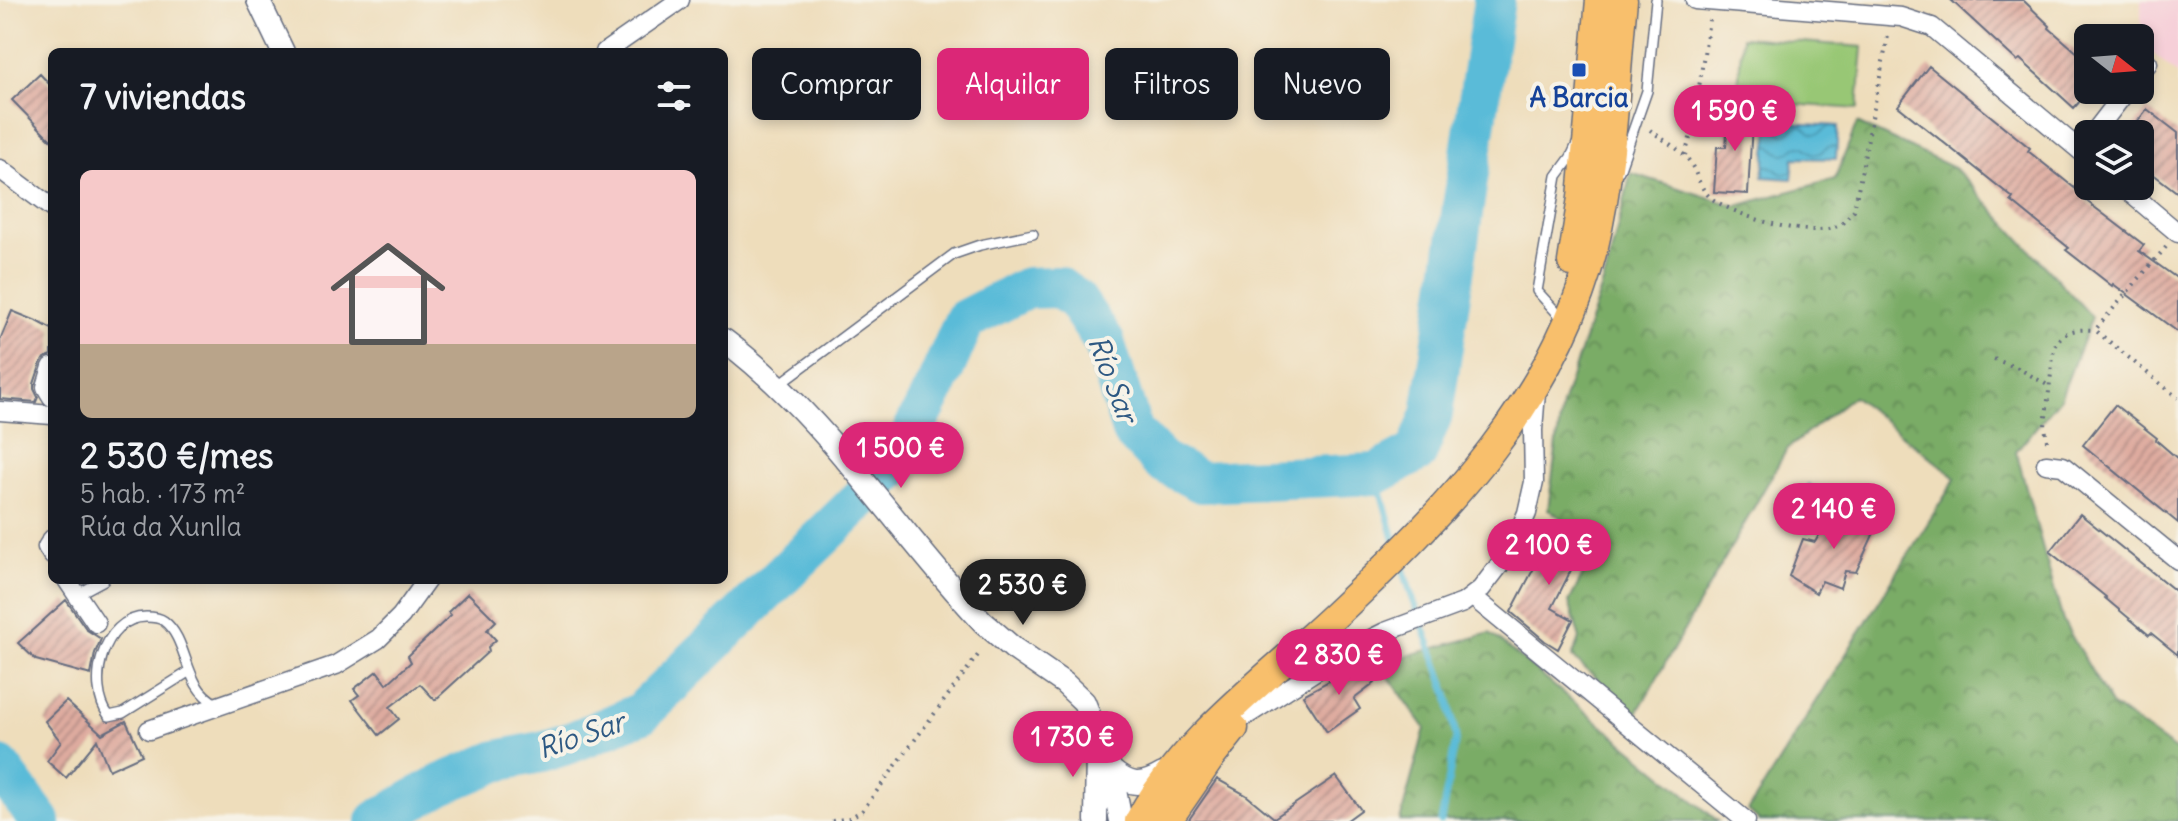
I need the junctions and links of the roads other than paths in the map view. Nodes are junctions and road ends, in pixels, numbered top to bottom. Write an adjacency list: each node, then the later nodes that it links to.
1 (258, 0): 9 (street)
2 (680, 0): 10 (street)
3 (1590, 0): 12 (lane)
4 (1600, 0): 12 (main road)
5 (1623, 0): 24 (main road)
6 (1656, 0): 18 (lane)
7 (1695, 0): 16 (street)
8 (1607, 41): 19 (lane)
9 (281, 48)
10 (611, 48)
11 (1628, 71): 18 (lane)
12 (1593, 78): 14 (main road)
13 (2116, 104): 15 (street)
14 (1589, 119): 19 (main road); 25 (lane)
15 (2104, 120)
16 (2074, 141)
17 (0, 169): 21 (street)
18 (1617, 176): 24 (lane)
19 (1582, 198): 25 (main road)
20 (2135, 200): 23 (street)
21 (48, 205)
22 (1033, 234): 28 (lane)
23 (2172, 240)
24 (1589, 265): 27 (main road)
25 (1559, 315): 27 (main road)
26 (728, 343): 28 (street)
27 (1538, 382): 35 (street); 36 (main road)
28 (777, 386): 42 (street)
29 (0, 411): 30 (street)
30 (48, 415)
31 (2046, 464): 32 (street)
32 (2178, 560)
33 (424, 584): 39 (street)
34 (71, 587): 37 (street)
35 (1473, 597): 40 (street); 50 (street)
36 (1333, 617): 40 (main road); 43 (main road)
37 (96, 623)
38 (190, 671): 38 (lane); 39 (lane)
39 (220, 706): 41 (street)
40 (1234, 728): 48 (street); 49 (main road)
41 (149, 730)
42 (1097, 737): 44 (street); 47 (street)
43 (1191, 750): 45 (street); 46 (main road)
44 (1111, 770): 45 (street); 46 (street)
45 (1163, 774): 46 (street)
46 (1123, 820)
47 (1096, 821)
48 (1154, 821)
49 (1167, 821)
50 (1746, 821)

